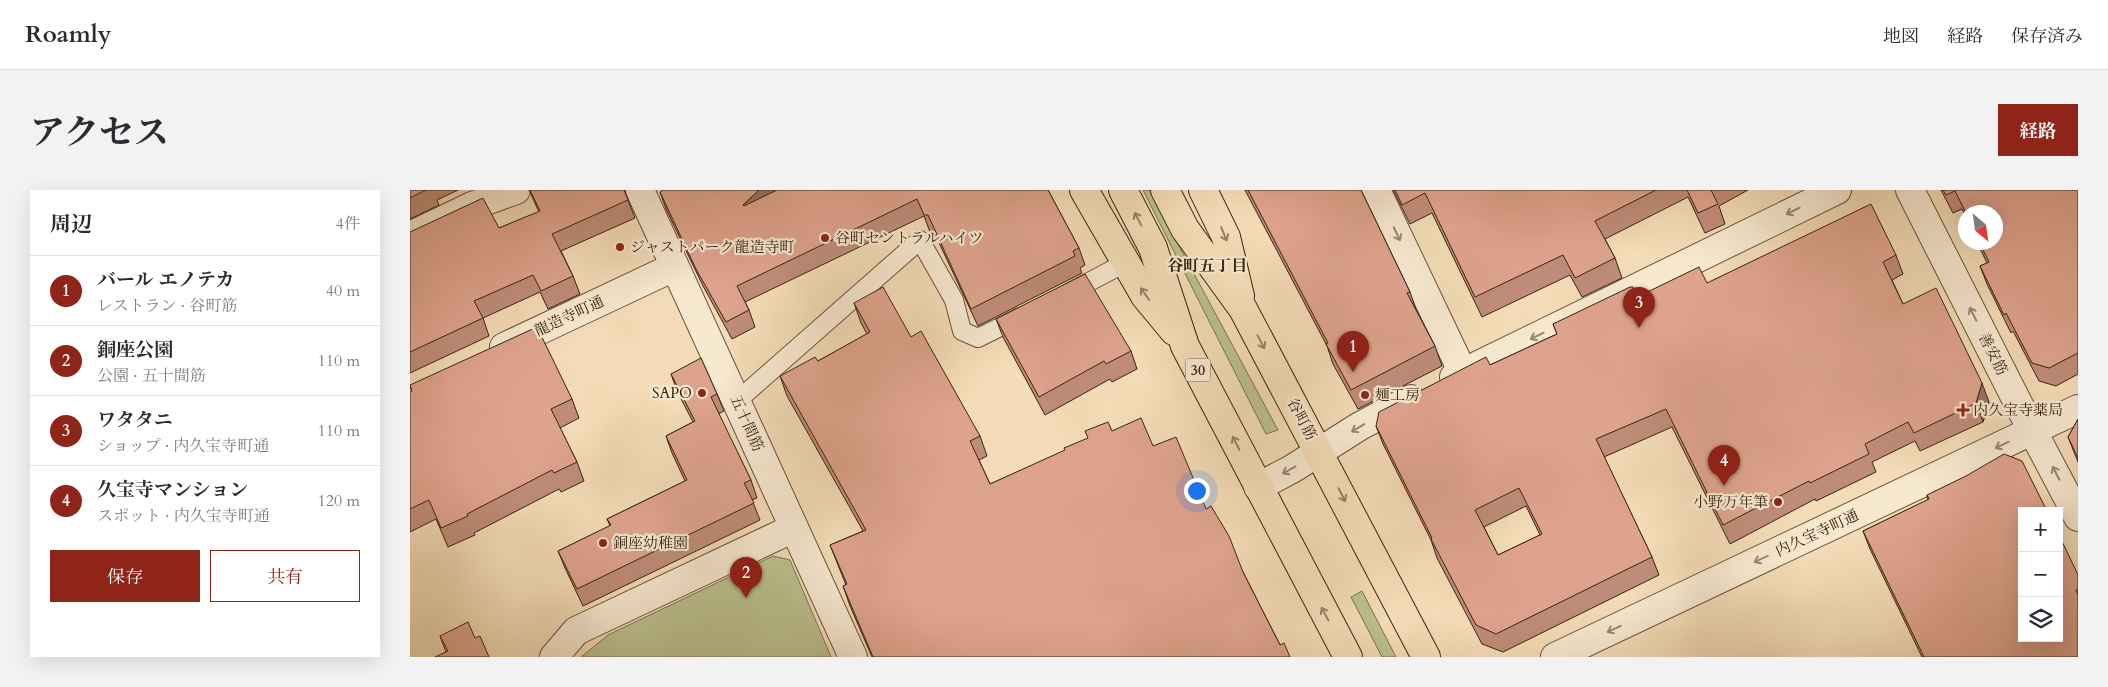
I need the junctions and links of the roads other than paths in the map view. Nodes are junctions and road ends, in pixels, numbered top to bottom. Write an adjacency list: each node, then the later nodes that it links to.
1 (516, 190): 10 (street)
2 (1084, 190): 11 (main road, 30)
3 (1123, 190): 16 (main road, 30, one-way to 3)
4 (1165, 190): 14 (main road, 谷町筋)
5 (1203, 190): 14 (main road, one-way to 14)
6 (1376, 190): 18 (street, one-way to 18)
7 (1837, 190): 18 (street, one-way to 18)
8 (1910, 190): 21 (street, 善安筋, one-way to 8)
9 (651, 195): 12 (street, 五十間筋)
10 (410, 236)
11 (1125, 264): 13 (lane); 16 (main road, 30, one-way to 11)
12 (674, 267): 17 (street, 龍造寺町通); 19 (street, 五十間筋)
13 (1057, 298)
14 (1243, 309): 22 (main road, 谷町筋, one-way to 22)
15 (1031, 312): 19 (lane)
16 (1185, 346): 23 (main road, 30, one-way to 16)
17 (480, 358)
18 (1463, 373): 22 (street, one-way to 22)
19 (737, 401): 25 (street, 五十間筋)
20 (2078, 409): 21 (street, 内久宝寺町通)
21 (2033, 430): 24 (street, 善安筋, one-way to 21); 30 (street, 内久宝寺町通, one-way to 30)
22 (1320, 452): 23 (street, one-way to 23); 29 (main road, 谷町筋, one-way to 29)
23 (1258, 486): 28 (main road, 30, one-way to 23)
24 (2078, 517)
25 (794, 528): 26 (street); 27 (street, 五十間筋)
26 (554, 657)
27 (853, 657)
28 (1348, 657)
29 (1426, 657)
30 (1555, 657)

